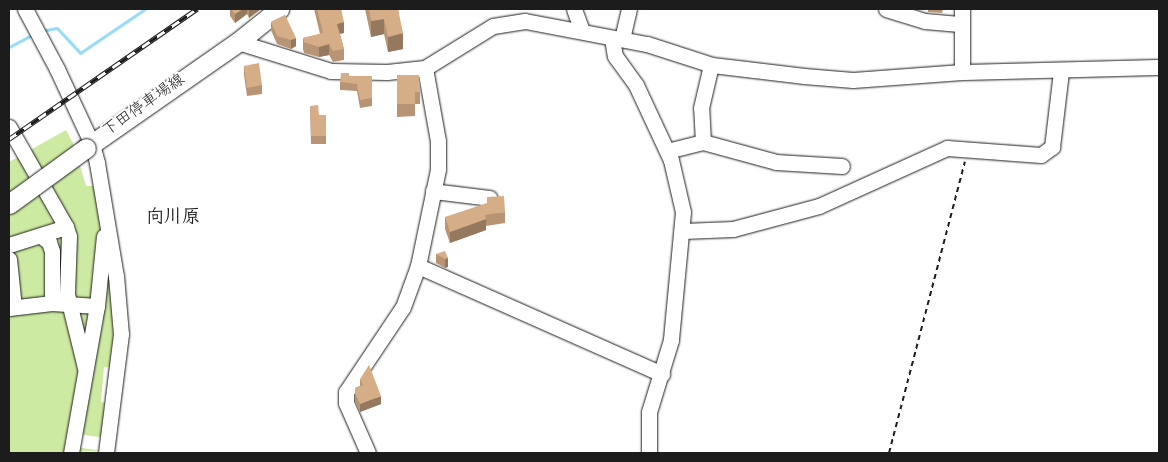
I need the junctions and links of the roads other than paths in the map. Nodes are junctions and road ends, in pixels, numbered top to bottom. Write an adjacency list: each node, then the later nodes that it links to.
1 (25, 9): 19 (street)
2 (279, 9): 11 (main road, 下田停車場線)
3 (574, 9): 9 (street)
4 (629, 9): 10 (street)
5 (886, 9): 7 (street)
6 (962, 9): 8 (street)
7 (915, 14): 8 (street)
8 (962, 24): 16 (street)
9 (582, 32): 10 (street); 14 (street)
10 (617, 38): 12 (street); 20 (street)
11 (238, 42): 14 (street); 19 (main road, 下田停車場線)
12 (711, 64): 16 (street); 18 (street)
13 (1159, 67): 15 (street)
14 (424, 68): 22 (street)
15 (1060, 71): 16 (street); 27 (street)
16 (962, 72)
17 (9, 127): 26 (street)
18 (703, 142): 20 (street); 21 (street)
19 (89, 146): 24 (main road, 下田停車場線, bridge); 25 (street)
20 (667, 151): 27 (street)
21 (842, 166)
22 (434, 191): 23 (street); 31 (street)
23 (490, 198)
24 (9, 204)
25 (106, 214): 34 (street); 39 (street)
26 (66, 227): 28 (street); 33 (street)
27 (683, 231): 37 (street)
28 (41, 236): 29 (street); 32 (street)
29 (9, 245)
30 (9, 259): 35 (street)
31 (418, 266): 37 (street); 40 (street)
32 (52, 303): 33 (street); 35 (street)
33 (68, 304): 34 (street); 36 (street)
34 (97, 306): 36 (street)
35 (11, 308)
36 (85, 368): 38 (street)
37 (662, 374): 41 (street)
38 (71, 453)
39 (106, 453)
40 (368, 453)
41 (649, 453)

